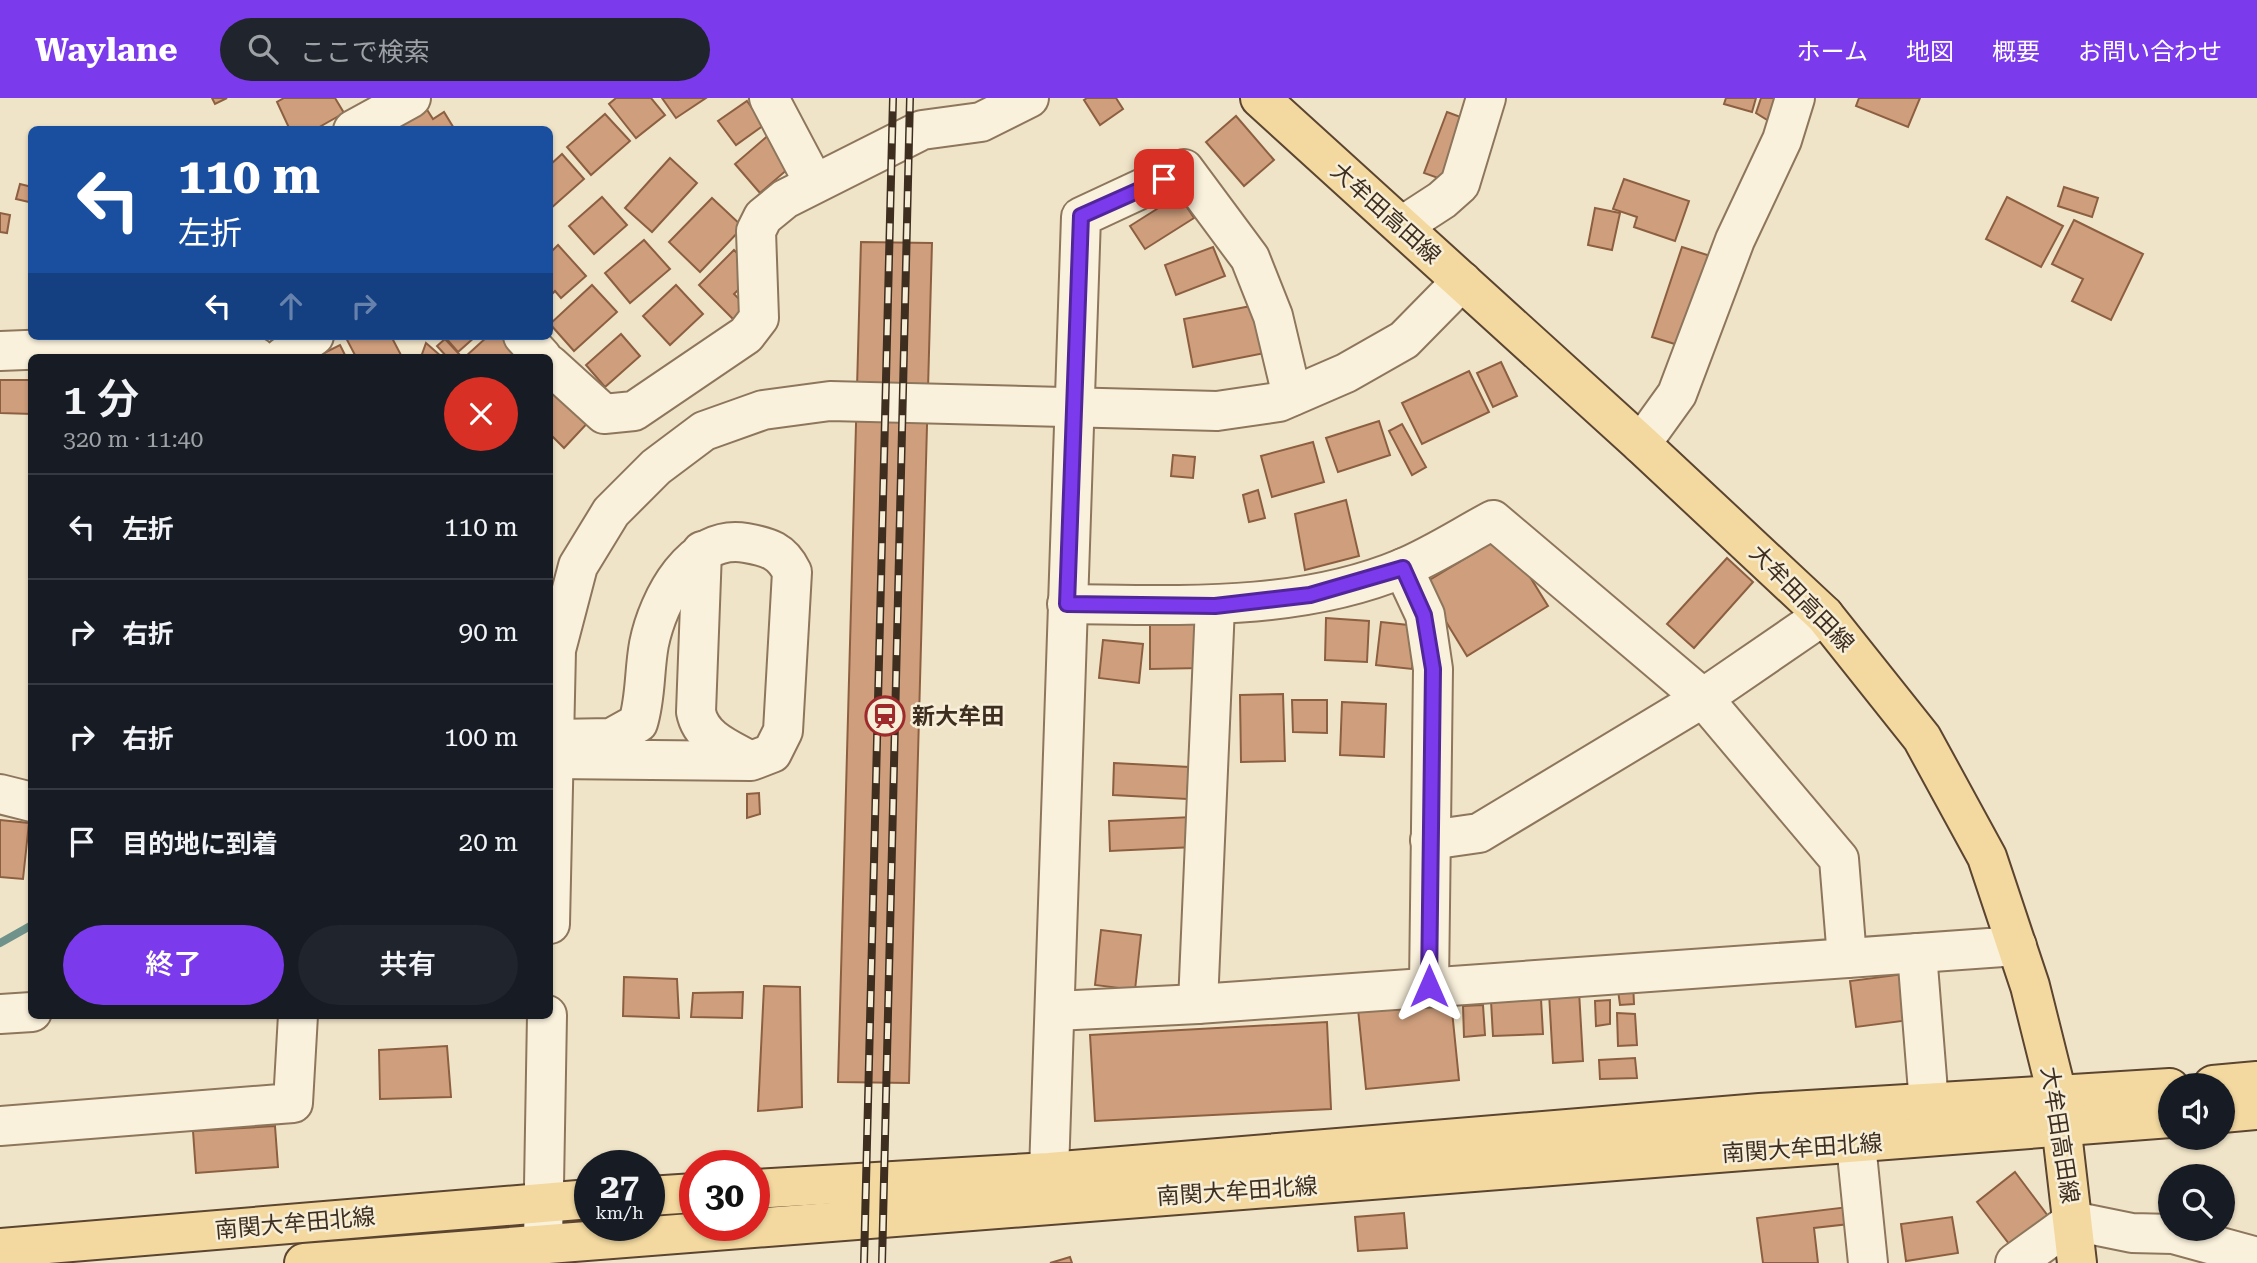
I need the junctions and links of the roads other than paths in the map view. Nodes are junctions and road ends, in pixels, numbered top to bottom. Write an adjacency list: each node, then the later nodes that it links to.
1 (411, 98): 7 (street)
2 (769, 98): 8 (street)
3 (1029, 98): 8 (street)
4 (1260, 98): 9 (main road, 大牟田高田線)
5 (1486, 98): 9 (street)
6 (1795, 98): 20 (street)
7 (358, 120)
8 (814, 183): 17 (street)
9 (1402, 226): 10 (main road, 大牟田高田線)
10 (1462, 281): 18 (street); 20 (main road, 大牟田高田線)
11 (308, 340): 15 (street)
12 (526, 340): 16 (street)
13 (0, 351): 14 (street)
14 (244, 354)
15 (287, 354)
16 (539, 354)
17 (553, 369)
18 (1292, 396): 19 (street); 19 (street)
19 (1073, 407): 24 (street); 28 (street)
20 (1641, 444): 26 (main road, 大牟田高田線)
21 (702, 551): 23 (street); 30 (street); 30 (street)
22 (1403, 568): 25 (street); 27 (street); 34 (street)
23 (675, 585): 28 (street); 29 (street)
24 (1067, 604): 25 (street); 40 (street)
25 (1215, 606): 39 (street)
26 (1824, 615): 27 (street); 35 (main road, 大牟田高田線)
27 (1703, 698): 34 (street); 37 (street)
28 (554, 749): 29 (street); 31 (street)
29 (705, 760): 30 (street)
30 (751, 761)
31 (553, 793)
32 (0, 794): 33 (street)
33 (28, 801)
34 (1430, 840): 38 (street)
35 (2017, 946): 36 (street); 51 (main road, 大牟田高田線)
36 (1917, 953): 37 (street); 48 (street)
37 (1847, 958): 38 (street)
38 (1429, 986): 39 (street)
39 (1198, 1004): 40 (street)
40 (1055, 1011): 55 (street)
41 (28, 1012): 42 (street)
42 (0, 1014)
43 (298, 1019): 53 (street)
44 (547, 1019): 58 (street)
45 (2257, 1081): 46 (main road)
46 (2235, 1083)
47 (2158, 1091): 51 (main road, 南関大牟田北線)
48 (1929, 1104): 51 (main road, 南関大牟田北線); 55 (main road, 南関大牟田北線)
49 (2257, 1110): 50 (main road)
50 (2235, 1112)
51 (2059, 1113): 52 (main road, 南関大牟田北線); 54 (main road, 南関大牟田北線); 59 (main road, 大牟田高田線)
52 (2158, 1117)
53 (0, 1126)
54 (1856, 1144): 60 (main road, 南関大牟田北線); 64 (street)
55 (1049, 1172): 56 (main road, 南関大牟田北線)
56 (770, 1188)
57 (574, 1200): 58 (main road, 南関大牟田北線)
58 (542, 1202): 60 (street); 61 (main road, 南関大牟田北線)
59 (2073, 1221): 62 (street); 65 (street); 66 (main road, 大牟田高田線)
60 (543, 1244): 63 (main road, 南関大牟田北線)
61 (0, 1248)
62 (2257, 1257)
63 (304, 1263)
64 (1868, 1263)
65 (2015, 1263)
66 (2077, 1263)

